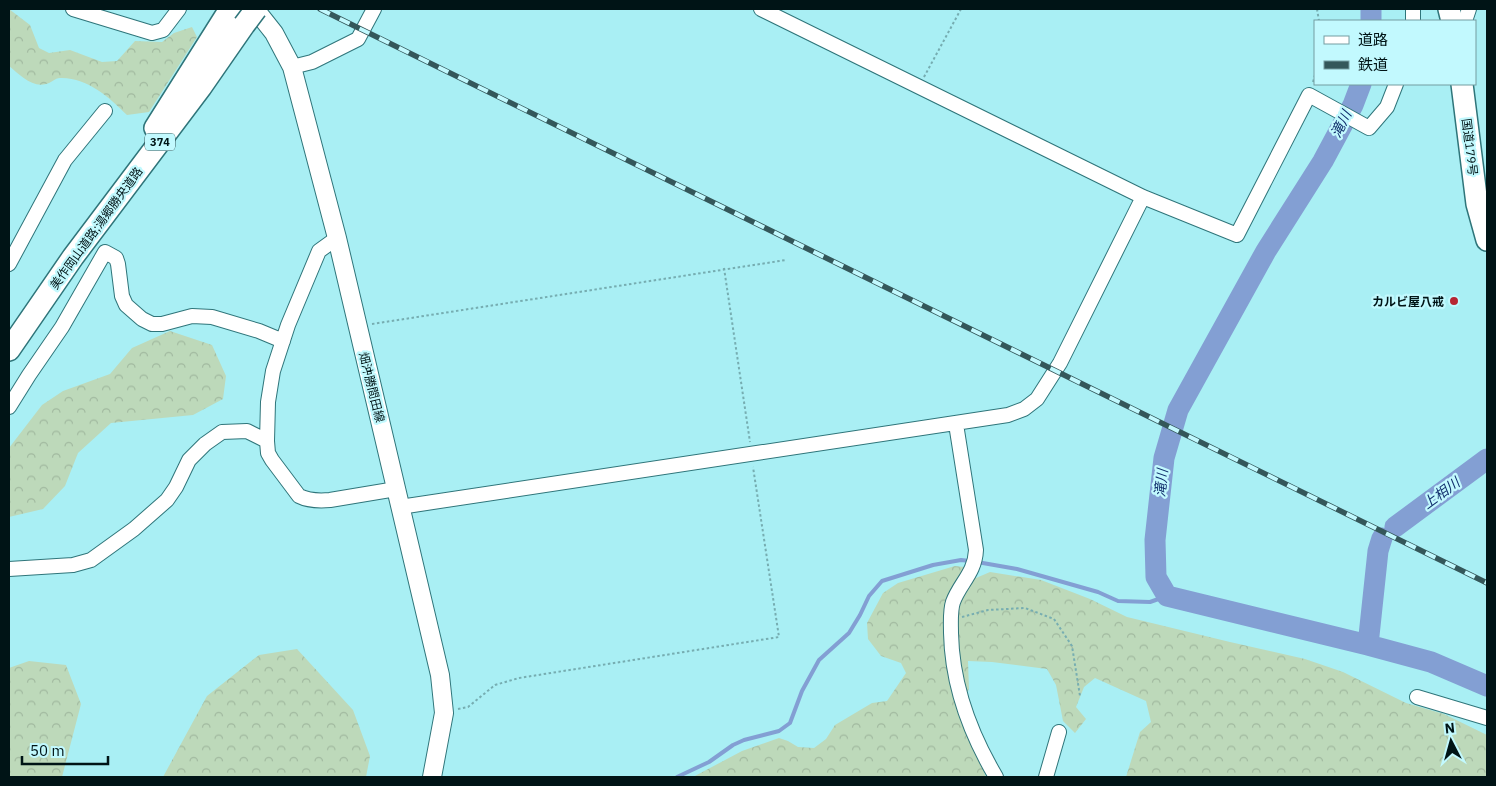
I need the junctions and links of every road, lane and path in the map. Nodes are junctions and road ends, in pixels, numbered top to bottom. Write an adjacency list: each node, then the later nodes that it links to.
1 (74, 9): 2 (street)
2 (179, 9)
3 (374, 9): 7 (street)
4 (761, 9): 10 (street)
5 (962, 9): 10 (path)
6 (242, 14): 7 (main road, 畑沖勝間田線); 20 (highway, 美作岡山道路;湯郷勝央道路 / 374)
7 (292, 67): 13 (main road, 畑沖勝間田線)
8 (1396, 85): 12 (street)
9 (1462, 85): 14 (highway, 国道179号)
10 (919, 86): 12 (street)
11 (105, 111): 16 (street)
12 (1143, 197): 22 (street)
13 (337, 238): 18 (main road, 畑沖勝間田線); 19 (street)
14 (1487, 240)
15 (786, 260): 17 (path)
16 (9, 264)
17 (724, 268): 18 (path); 24 (path)
18 (357, 327): 25 (main road, 畑沖勝間田線)
19 (283, 341): 21 (street); 23 (street)
20 (9, 350)
21 (9, 407)
22 (956, 424): 24 (street); 28 (street)
23 (267, 441): 25 (street); 27 (street)
24 (751, 455): 26 (street); 31 (path)
25 (396, 489): 26 (main road, 畑沖勝間田線)
26 (400, 507): 31 (main road, 畑沖勝間田線)
27 (9, 569)
28 (950, 620): 29 (path); 35 (street)
29 (1080, 696)
30 (1418, 697): 32 (street)
31 (444, 713): 34 (main road, 畑沖勝間田線)
32 (1487, 718)
33 (1059, 732): 36 (street)
34 (432, 777)
35 (996, 777)
36 (1046, 777)

